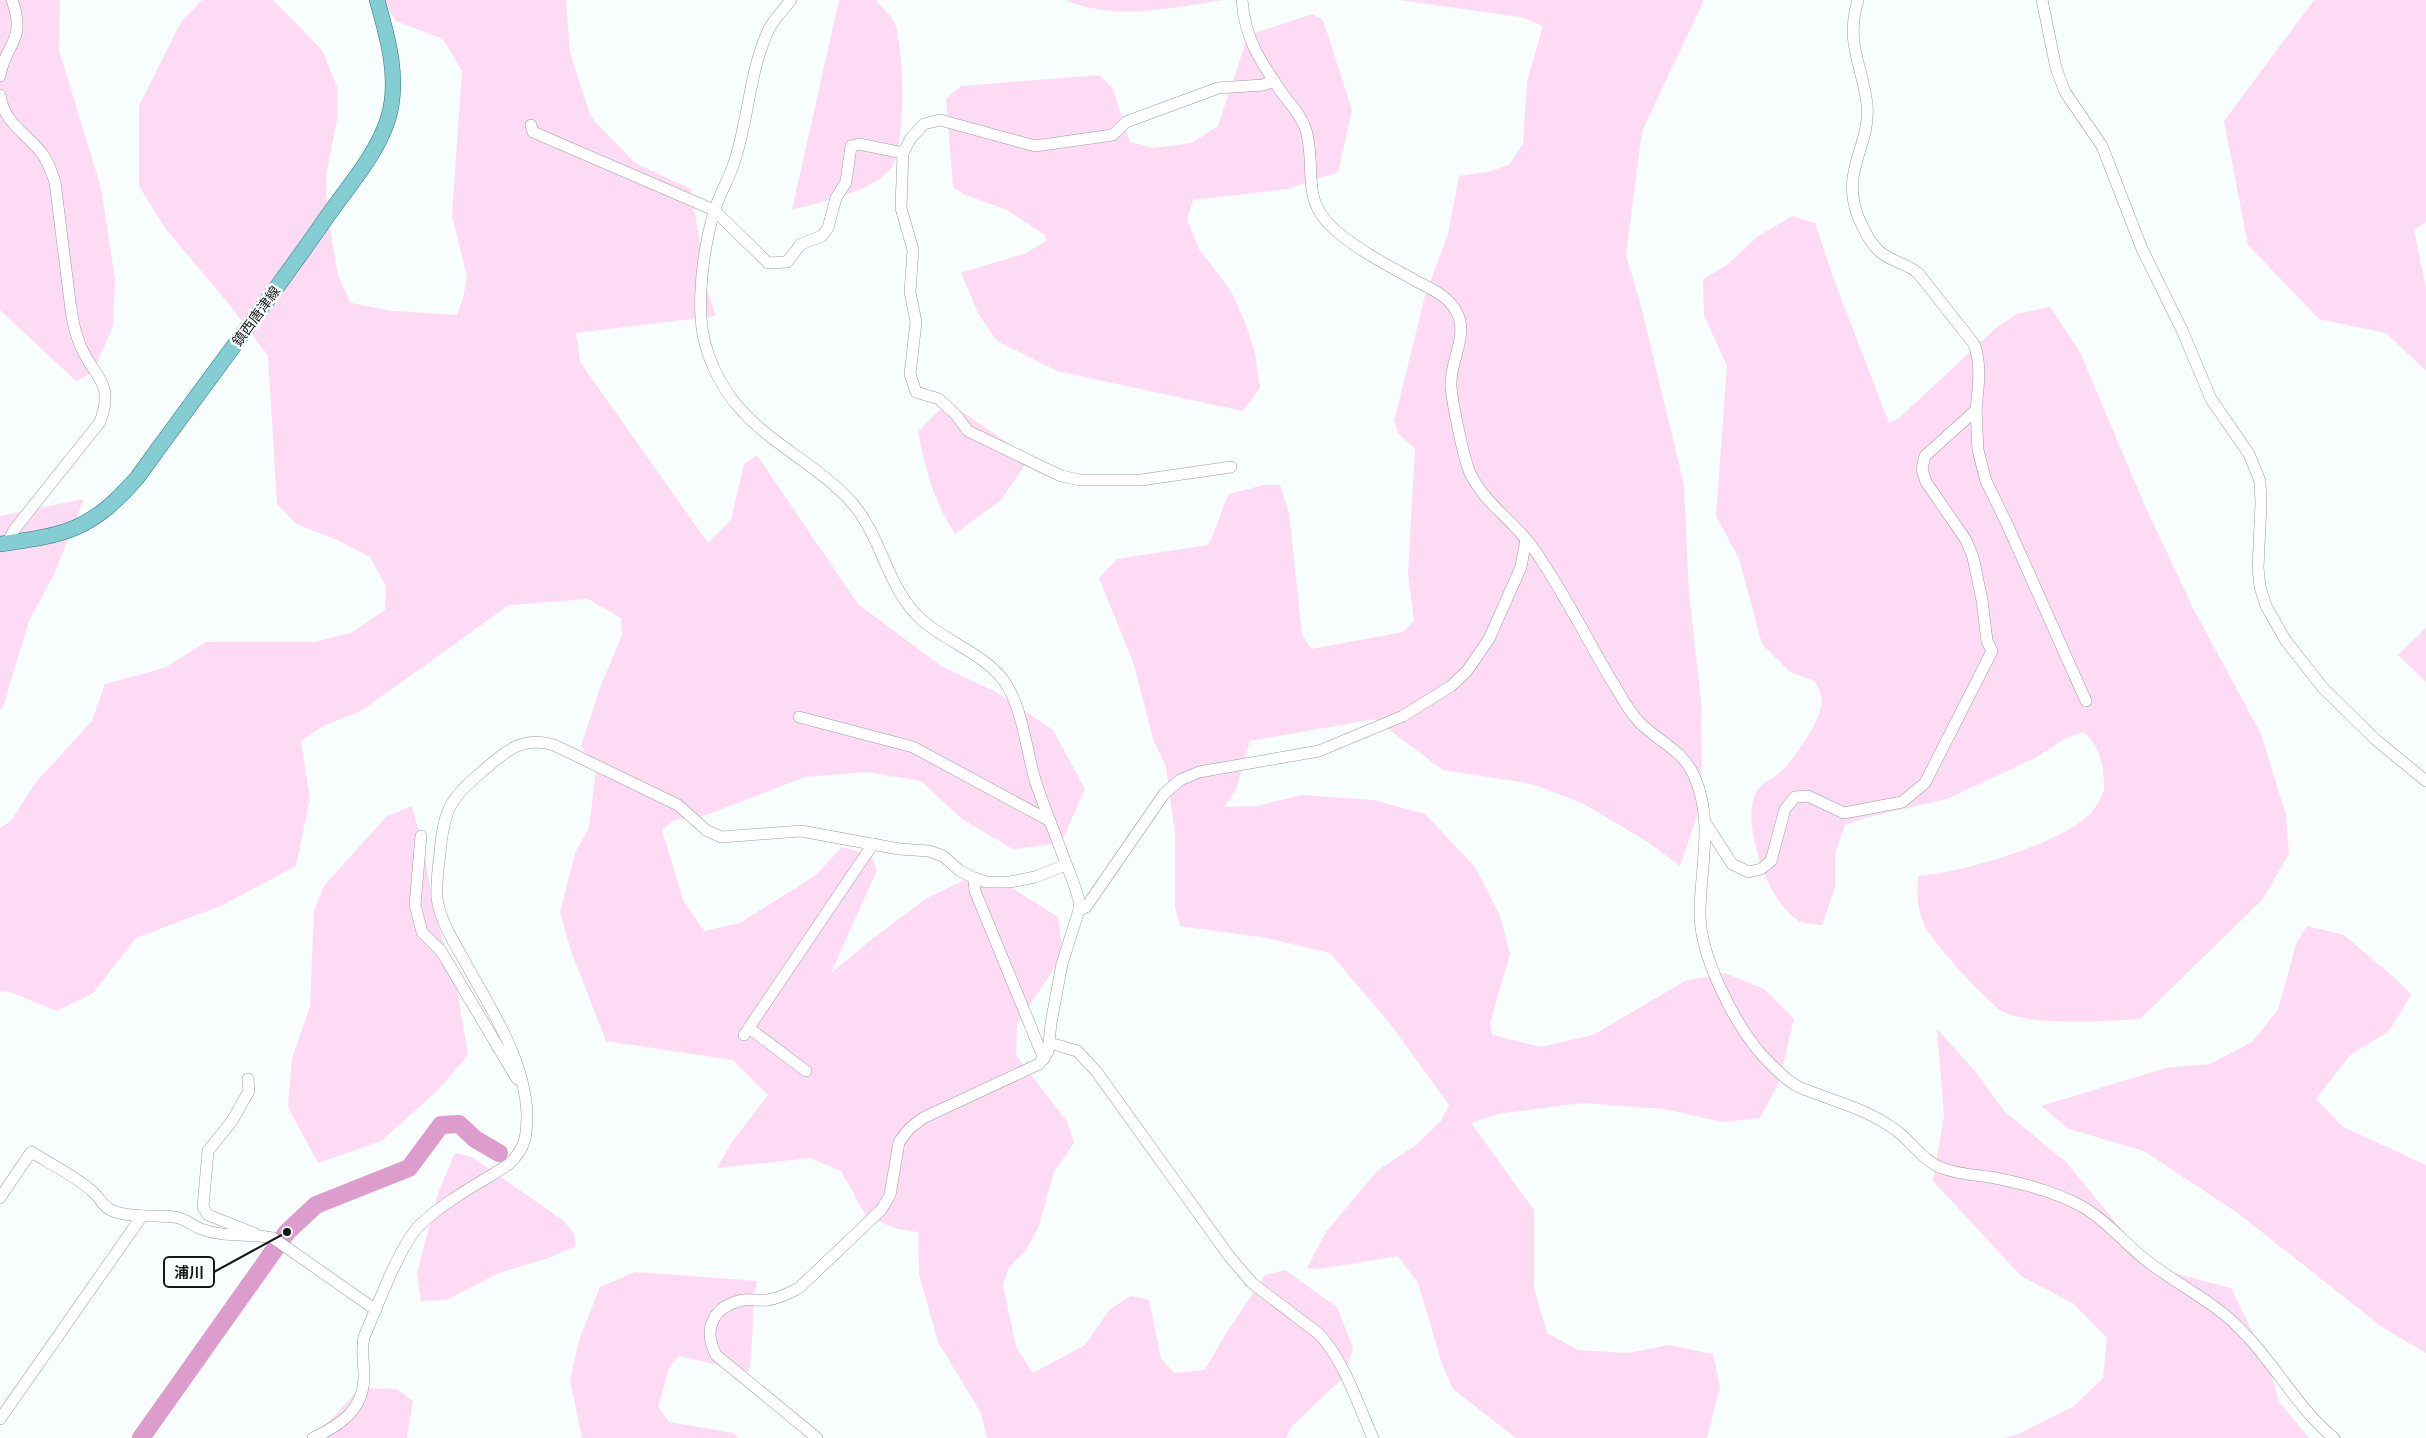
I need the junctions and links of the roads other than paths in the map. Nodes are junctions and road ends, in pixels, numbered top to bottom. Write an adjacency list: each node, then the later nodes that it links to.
1 (12, 0): 7 (street)
2 (377, 0): 16 (main road, 鎮西唐津線)
3 (791, 0): 12 (street)
4 (1242, 0): 8 (street)
5 (1858, 0): 13 (street)
6 (2042, 0): 19 (street)
7 (0, 76)
8 (1274, 81): 11 (street); 15 (street)
9 (0, 95): 16 (street)
10 (531, 125): 12 (street)
11 (903, 154): 12 (street); 14 (street)
12 (714, 210): 20 (street)
13 (1976, 410): 17 (street); 21 (street)
14 (1231, 467)
15 (1526, 539): 21 (street); 26 (street)
16 (3, 543)
17 (2086, 701)
18 (799, 717): 20 (street)
19 (2426, 781)
20 (1050, 821): 24 (street)
21 (1705, 822): 40 (street)
22 (421, 836): 31 (street)
23 (873, 844): 25 (street); 29 (street); 31 (street)
24 (1066, 864): 25 (street); 26 (street)
25 (974, 878): 28 (street)
26 (1079, 910): 27 (street)
27 (1050, 1043): 28 (street); 39 (street)
28 (1044, 1059): 38 (street)
29 (806, 1071)
30 (248, 1079): 34 (street)
31 (523, 1082): 35 (street)
32 (0, 1198): 33 (street)
33 (142, 1216): 34 (street); 36 (street)
34 (260, 1235): 35 (street)
35 (376, 1310): 37 (street)
36 (0, 1419)
37 (313, 1438)
38 (817, 1438)
39 (1373, 1438)
40 (2334, 1438)

